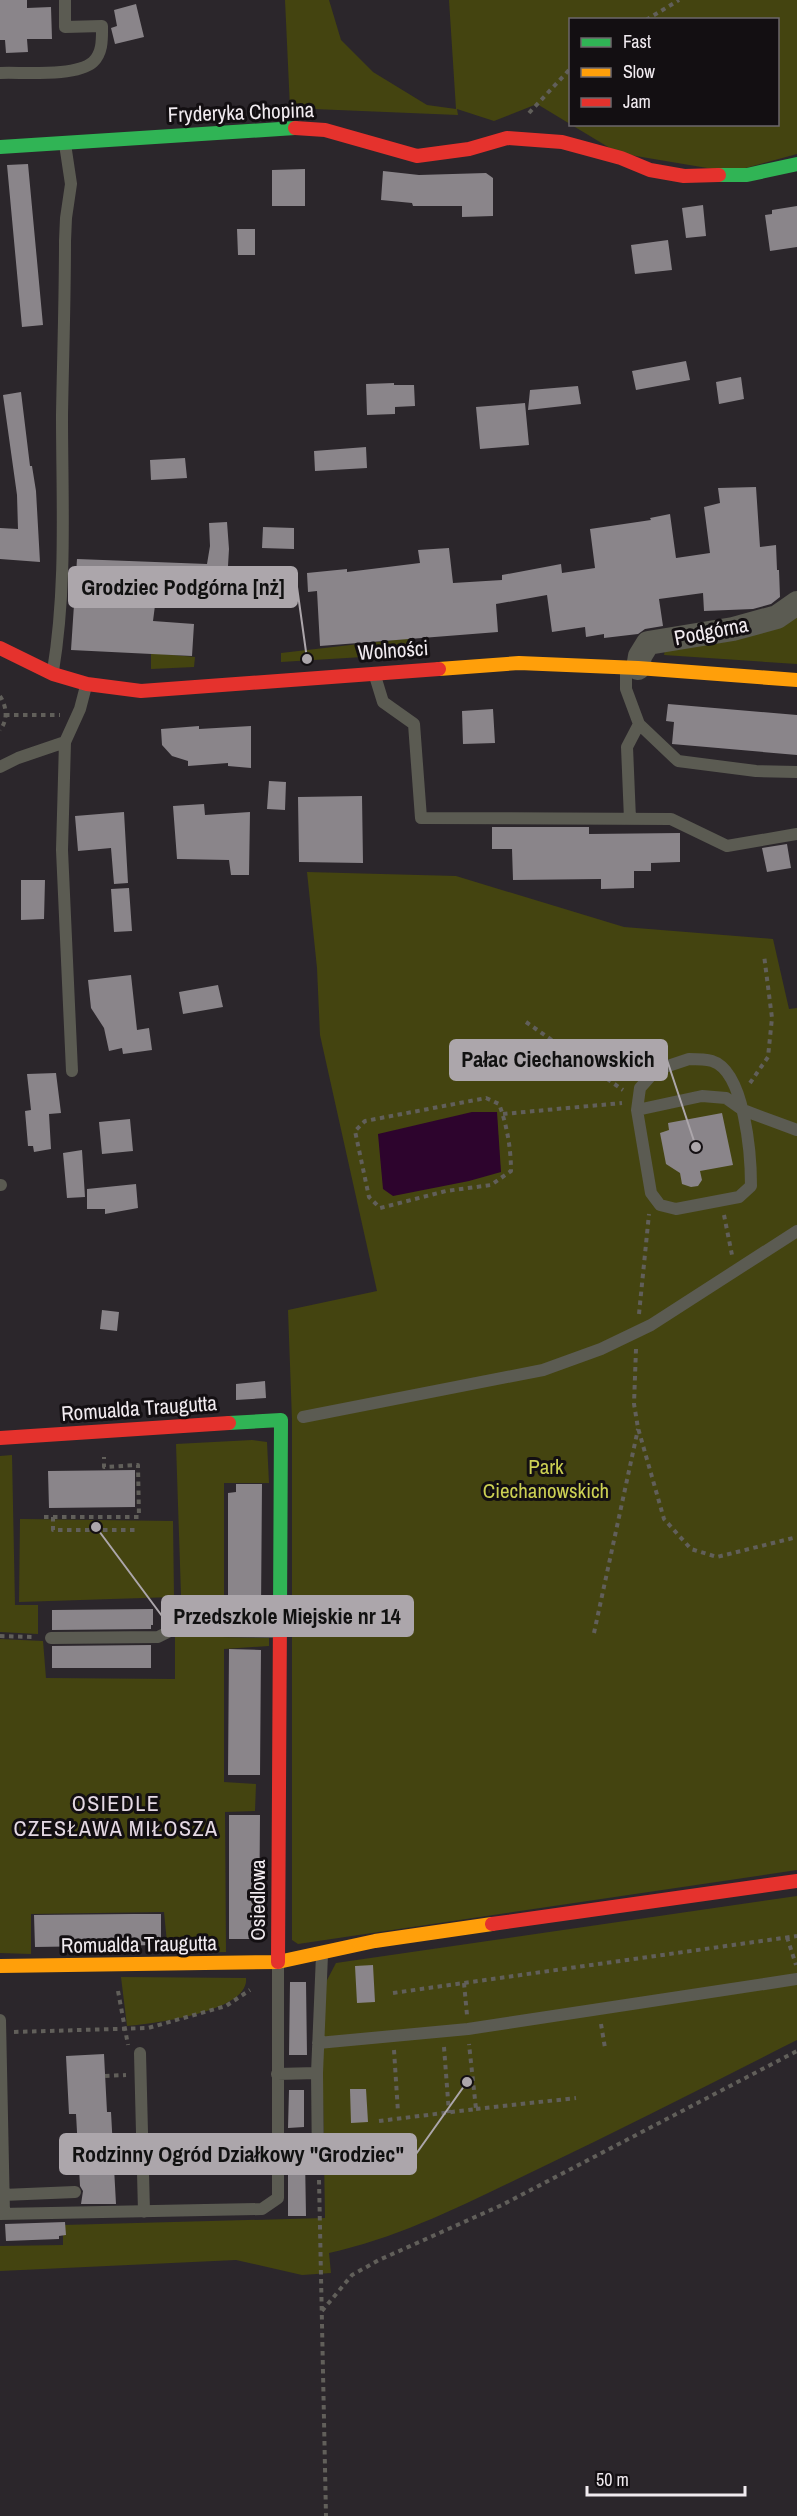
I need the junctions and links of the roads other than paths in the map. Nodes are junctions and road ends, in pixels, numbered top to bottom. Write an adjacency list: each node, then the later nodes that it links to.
1 (65, 0): 2 (lane)
2 (0, 73)
3 (64, 143): 4 (street, Fryderyka Chopina); 5 (street, Fryderyka Chopina); 10 (lane)
4 (0, 147)
5 (797, 164)
6 (797, 603): 8 (street, Podgórna)
7 (0, 648): 10 (street, Wolności)
8 (632, 668): 9 (street, Wolności); 11 (street, Wolności); 13 (lane)
9 (374, 672): 12 (street, Wolności); 17 (lane)
10 (53, 674): 12 (street, Wolności)
11 (797, 680)
12 (87, 684): 14 (lane)
13 (639, 724): 16 (lane); 17 (lane)
14 (65, 742): 15 (lane); 19 (lane)
15 (0, 767)
16 (797, 772)
17 (630, 819): 18 (lane)
18 (797, 834)
19 (72, 1071)
20 (637, 1106): 21 (lane); 21 (lane); 21 (lane)
21 (742, 1110): 22 (lane)
22 (797, 1130)
23 (797, 1231): 24 (lane)
24 (303, 1417)
25 (280, 1420): 26 (street, Romualda Traugutta); 27 (street, Osiedlowa)
26 (0, 1438)
27 (279, 1632): 28 (lane); 32 (street, Osiedlowa)
28 (51, 1638)
29 (797, 1881): 30 (street, Osiedlowa)
30 (322, 1951): 32 (street, Osiedlowa); 36 (lane)
31 (0, 1966): 32 (street, Romualda Traugutta)
32 (278, 1967): 39 (lane)
33 (797, 1979): 36 (lane)
34 (0, 2020): 35 (lane)
35 (1, 2034): 42 (lane)
36 (318, 2043): 38 (lane)
37 (140, 2053): 43 (lane)
38 (316, 2073): 39 (lane); 40 (lane)
39 (277, 2074): 43 (lane)
40 (318, 2165)
41 (75, 2192): 42 (lane)
42 (3, 2195): 44 (lane)
43 (144, 2212): 44 (lane)
44 (2, 2214)

